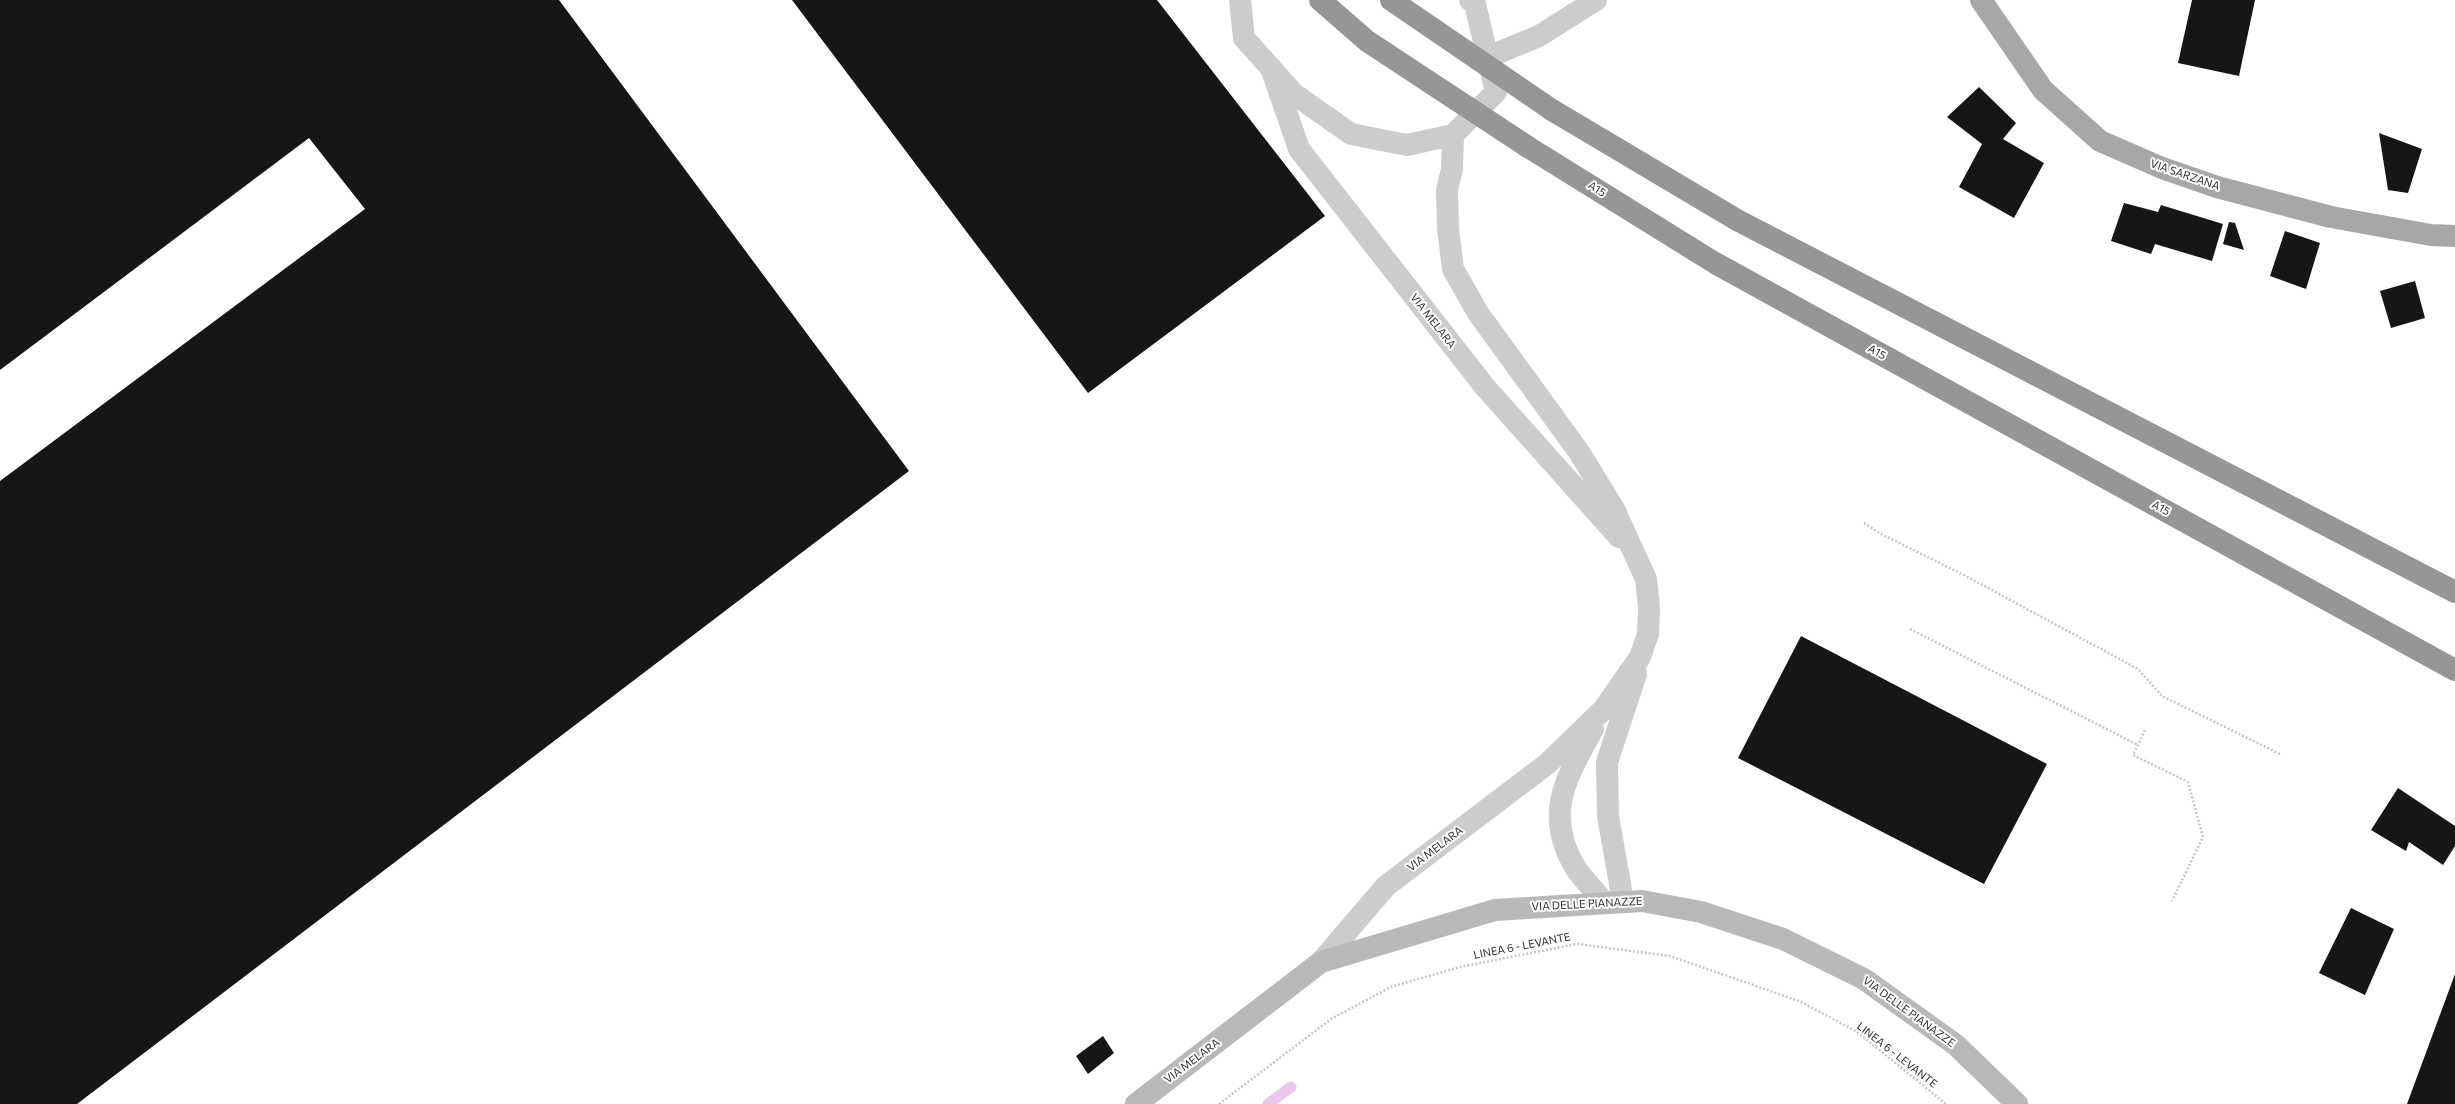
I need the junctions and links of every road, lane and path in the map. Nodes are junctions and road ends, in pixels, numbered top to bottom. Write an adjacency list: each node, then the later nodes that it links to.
1 (1240, 0): 8 (street)
2 (1320, 0): 16 (highway, A15 / A15, bridge)
3 (1391, 0): 13 (highway, bridge)
4 (1470, 0): 7 (street)
5 (1596, 0): 7 (street)
6 (1981, 0): 10 (main road, VIA SARZANA)
7 (1488, 57): 9 (street)
8 (1271, 68): 9 (street); 12 (street, VIA MELARA)
9 (1454, 135): 12 (street, VIA MELARA)
10 (2455, 236)
11 (1864, 523): 20 (path)
12 (1632, 551): 15 (street, VIA MELARA)
13 (2455, 592)
14 (1910, 629): 19 (path)
15 (1640, 657): 17 (street, VIA MELARA); 21 (street)
16 (2455, 670)
17 (1603, 710): 21 (street); 23 (street, VIA MELARA)
18 (2145, 730): 19 (path)
19 (2138, 745): 22 (path)
20 (2280, 754)
21 (1613, 901): 23 (street, VIA DELLE PIANAZZE); 27 (street, VIA DELLE PIANAZZE)
22 (2172, 901)
23 (1322, 962): 24 (street, VIA MELARA)
24 (1136, 1104)
25 (1219, 1104): 26 (path, LINEA 6 - LEVANTE)
26 (1946, 1104)
27 (2017, 1104)

